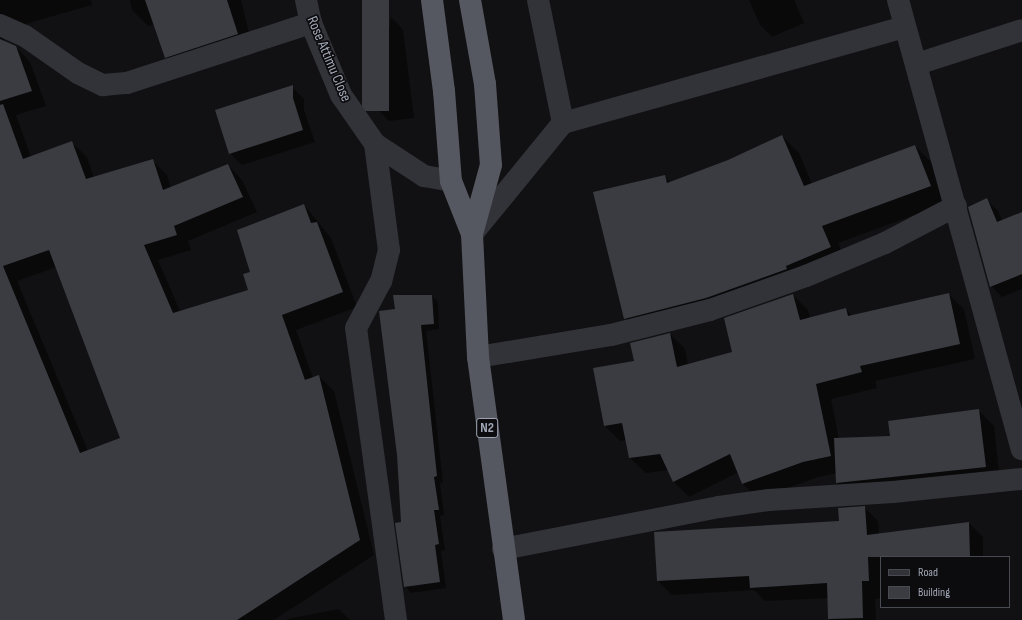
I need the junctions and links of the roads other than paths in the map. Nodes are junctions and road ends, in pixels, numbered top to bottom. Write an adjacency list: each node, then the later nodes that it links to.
1 (306, 0): 6 (street, Rose Attimu Close)
2 (432, 0): 13 (highway, N2)
3 (470, 0): 15 (highway, N2)
4 (538, 0): 11 (street)
5 (898, 0): 8 (street)
6 (311, 23): 7 (street); 12 (street, Rose Attimu Close)
7 (0, 25)
8 (905, 27): 10 (street); 11 (street)
9 (1022, 30): 10 (street)
10 (917, 64): 14 (street)
11 (563, 123): 15 (street)
12 (375, 144): 13 (street, Rose Attimu Close); 20 (street)
13 (451, 181): 15 (highway, N2)
14 (956, 206): 16 (street); 17 (street)
15 (472, 234): 16 (highway, N2)
16 (478, 357): 19 (highway, N2)
17 (1022, 449)
18 (1022, 479): 19 (street)
19 (503, 549): 21 (highway, N2)
20 (396, 620)
21 (514, 620)

